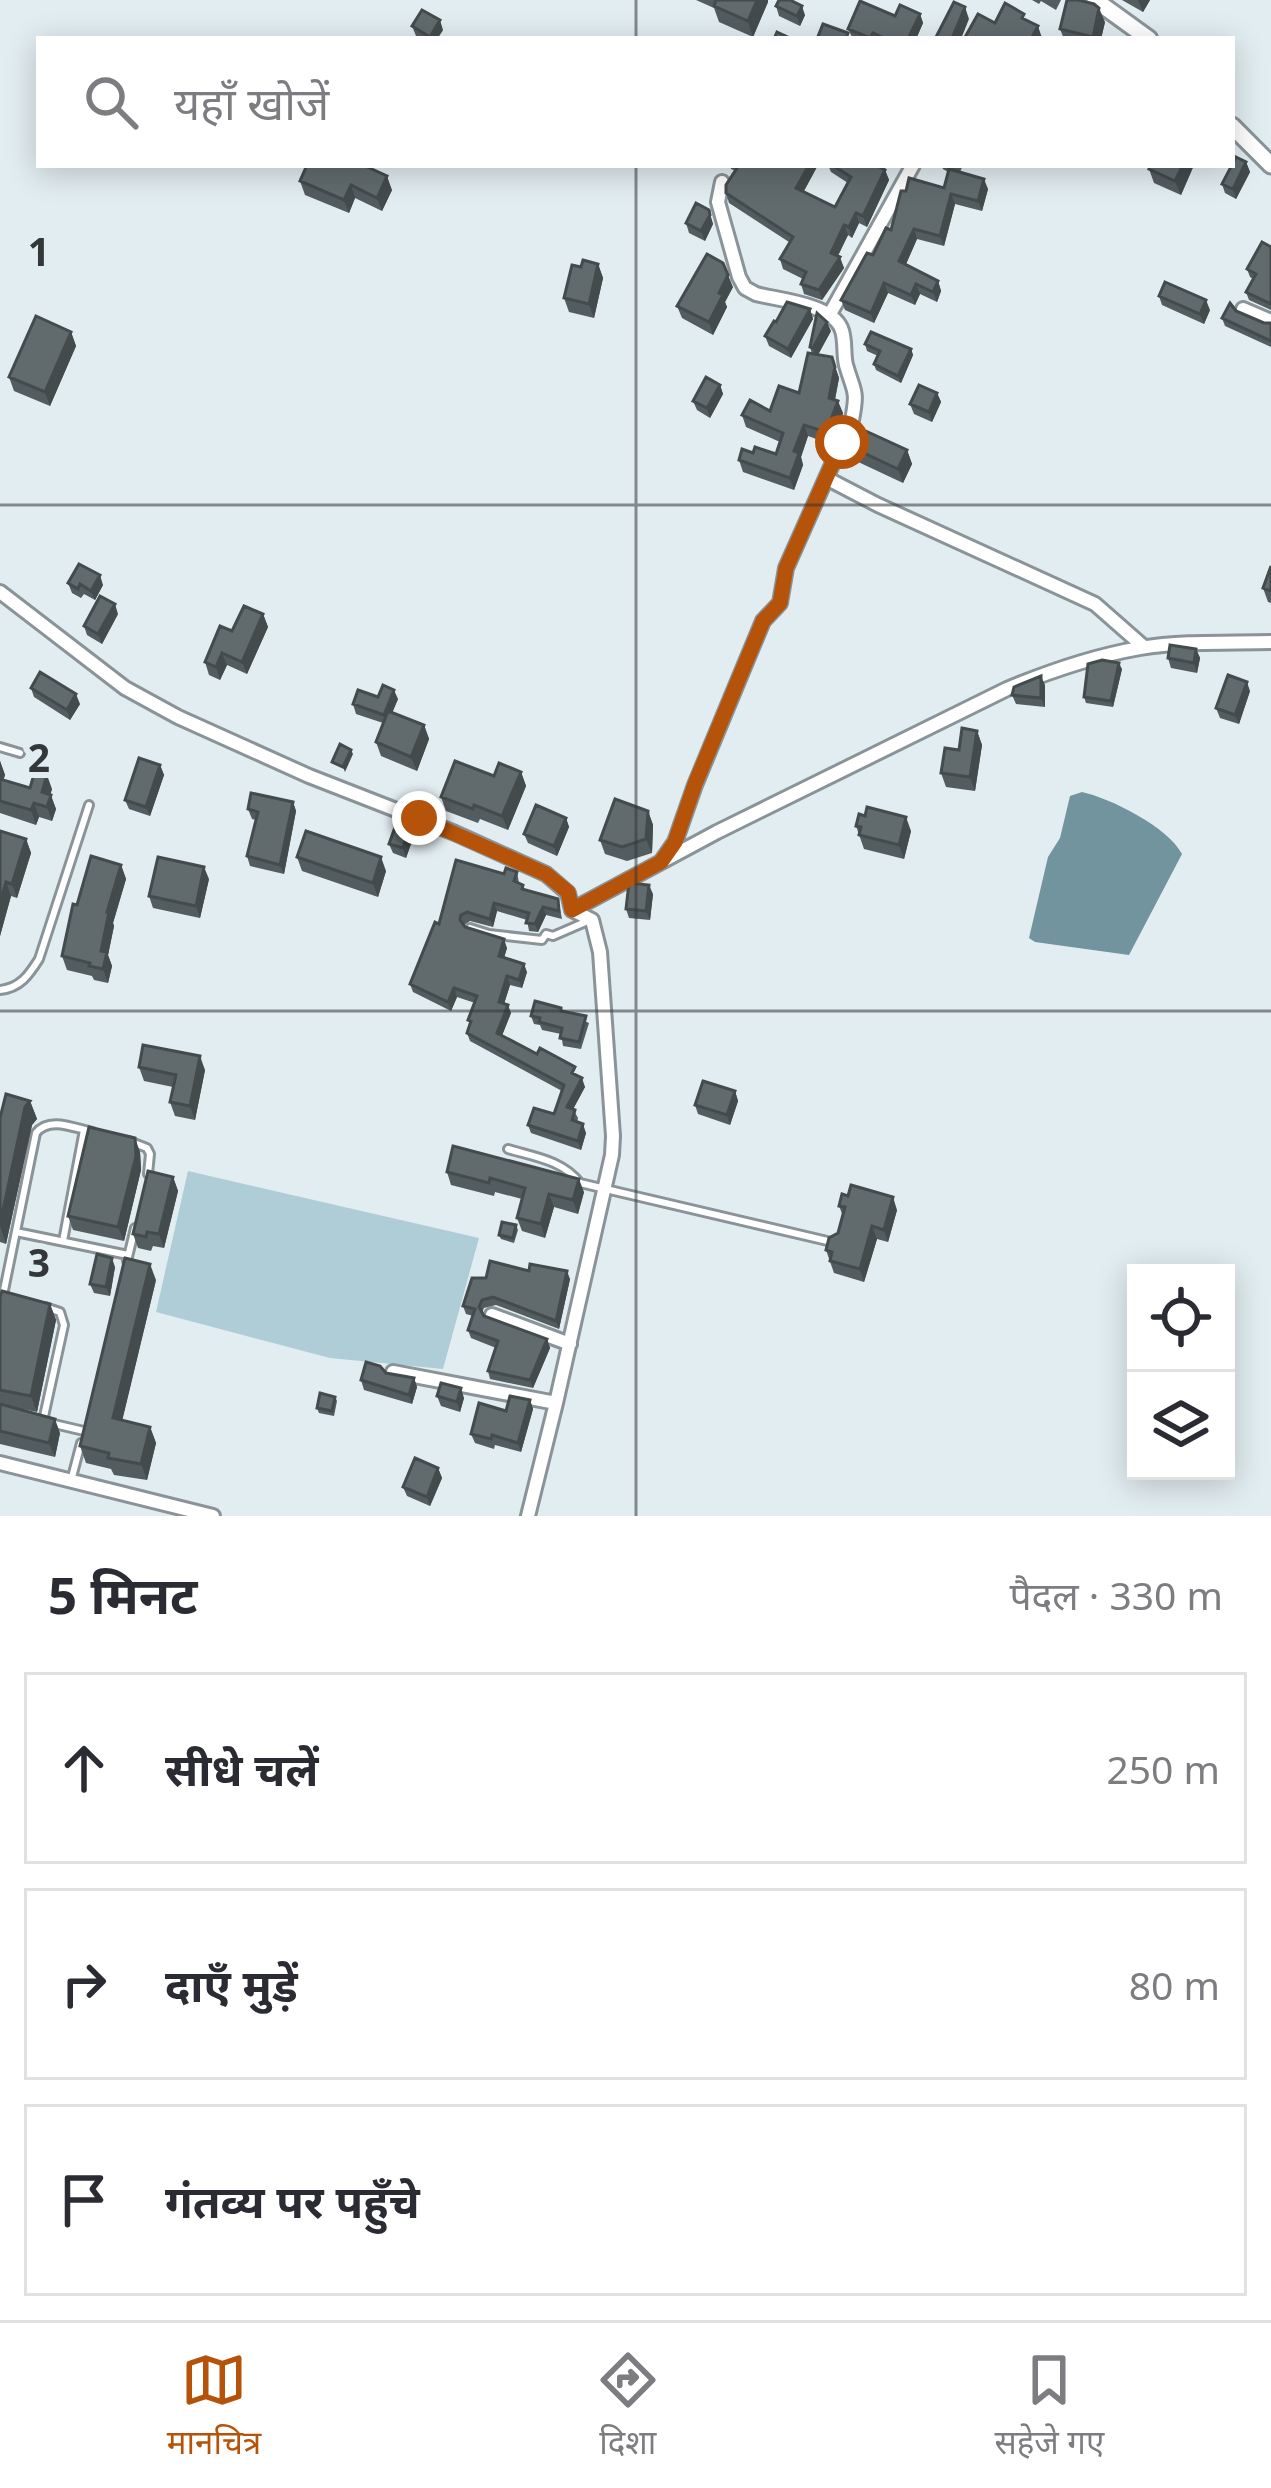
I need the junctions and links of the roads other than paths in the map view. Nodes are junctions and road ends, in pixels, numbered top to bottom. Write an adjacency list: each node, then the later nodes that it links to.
1 (1095, 0): 2 (street)
2 (1145, 36)
3 (1235, 130): 4 (street)
4 (1271, 165)
5 (912, 168): 8 (street)
6 (722, 182): 8 (street)
7 (1243, 309): 9 (street)
8 (830, 314): 10 (street)
9 (1271, 321)
10 (826, 478): 13 (street); 17 (street)
11 (0, 592): 18 (street)
12 (1271, 641): 13 (street)
13 (1144, 647): 17 (street)
14 (0, 747): 15 (lane)
15 (20, 753)
16 (89, 806): 21 (lane)
17 (661, 862): 18 (street)
18 (572, 910): 19 (street)
19 (592, 920): 20 (lane); 26 (street)
20 (470, 928)
21 (0, 990)
22 (84, 1130): 23 (lane); 29 (lane); 30 (lane)
23 (102, 1134)
24 (119, 1138): 27 (lane)
25 (508, 1150): 26 (lane)
26 (605, 1189): 31 (lane); 39 (street)
27 (144, 1192)
28 (139, 1213): 32 (lane)
29 (16, 1232): 30 (lane); 34 (lane)
30 (62, 1241): 32 (lane)
31 (836, 1243)
32 (128, 1255): 33 (lane)
33 (123, 1277)
34 (3, 1297): 35 (lane); 37 (lane)
35 (20, 1301)
36 (37, 1305): 43 (lane)
37 (0, 1310)
38 (492, 1316): 39 (street)
39 (570, 1344): 41 (street)
40 (393, 1372): 41 (street)
41 (556, 1403): 45 (street)
42 (0, 1463): 43 (street)
43 (71, 1481): 44 (street)
44 (213, 1516)
45 (528, 1516)

